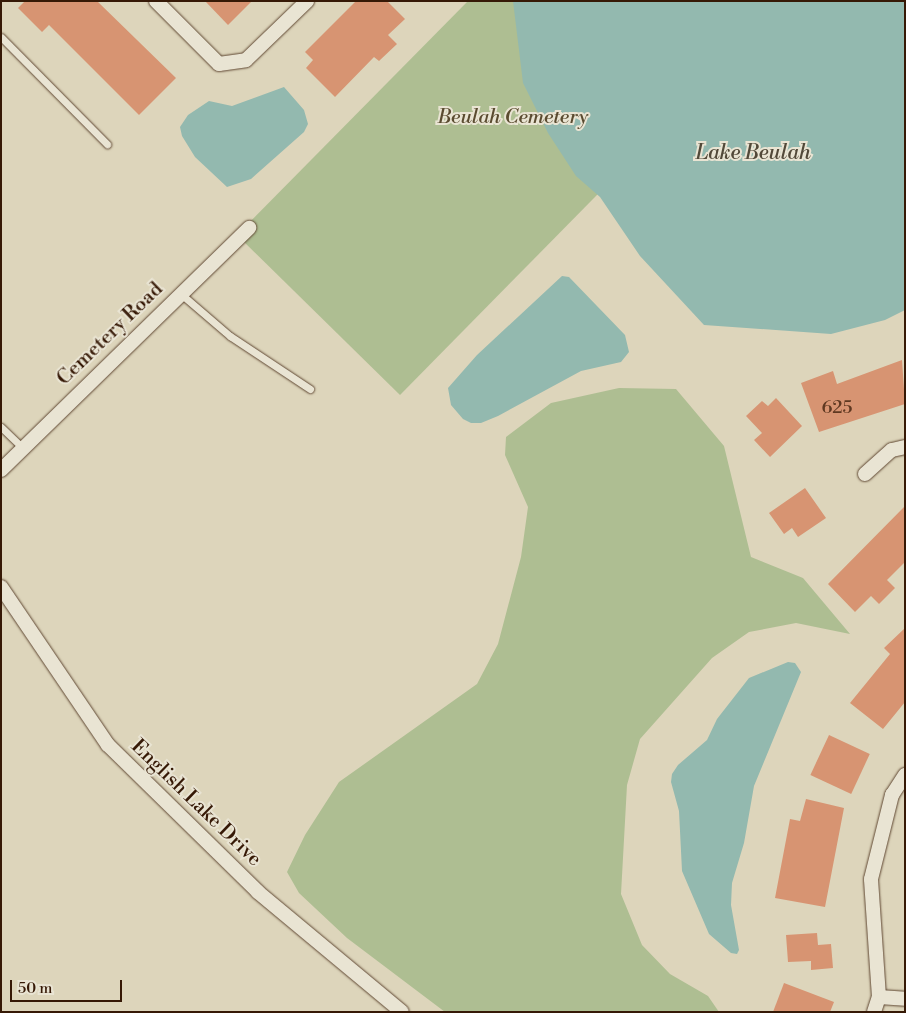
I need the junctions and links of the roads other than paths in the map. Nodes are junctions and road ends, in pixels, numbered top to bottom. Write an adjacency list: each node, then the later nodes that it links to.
1 (156, 1): 2 (street)
2 (306, 1)
3 (1, 37): 4 (lane)
4 (107, 144)
5 (249, 228): 6 (street, Cemetery Road)
6 (181, 294): 7 (lane); 10 (street, Cemetery Road)
7 (310, 389)
8 (1, 427): 10 (lane)
9 (905, 447): 12 (street)
10 (23, 448): 11 (street, Cemetery Road)
11 (1, 470)
12 (865, 474)
13 (1, 587): 17 (street, English Lake Drive)
14 (905, 775): 15 (street)
15 (880, 997): 16 (street); 18 (street)
16 (905, 999)
17 (402, 1012)
18 (874, 1012)

